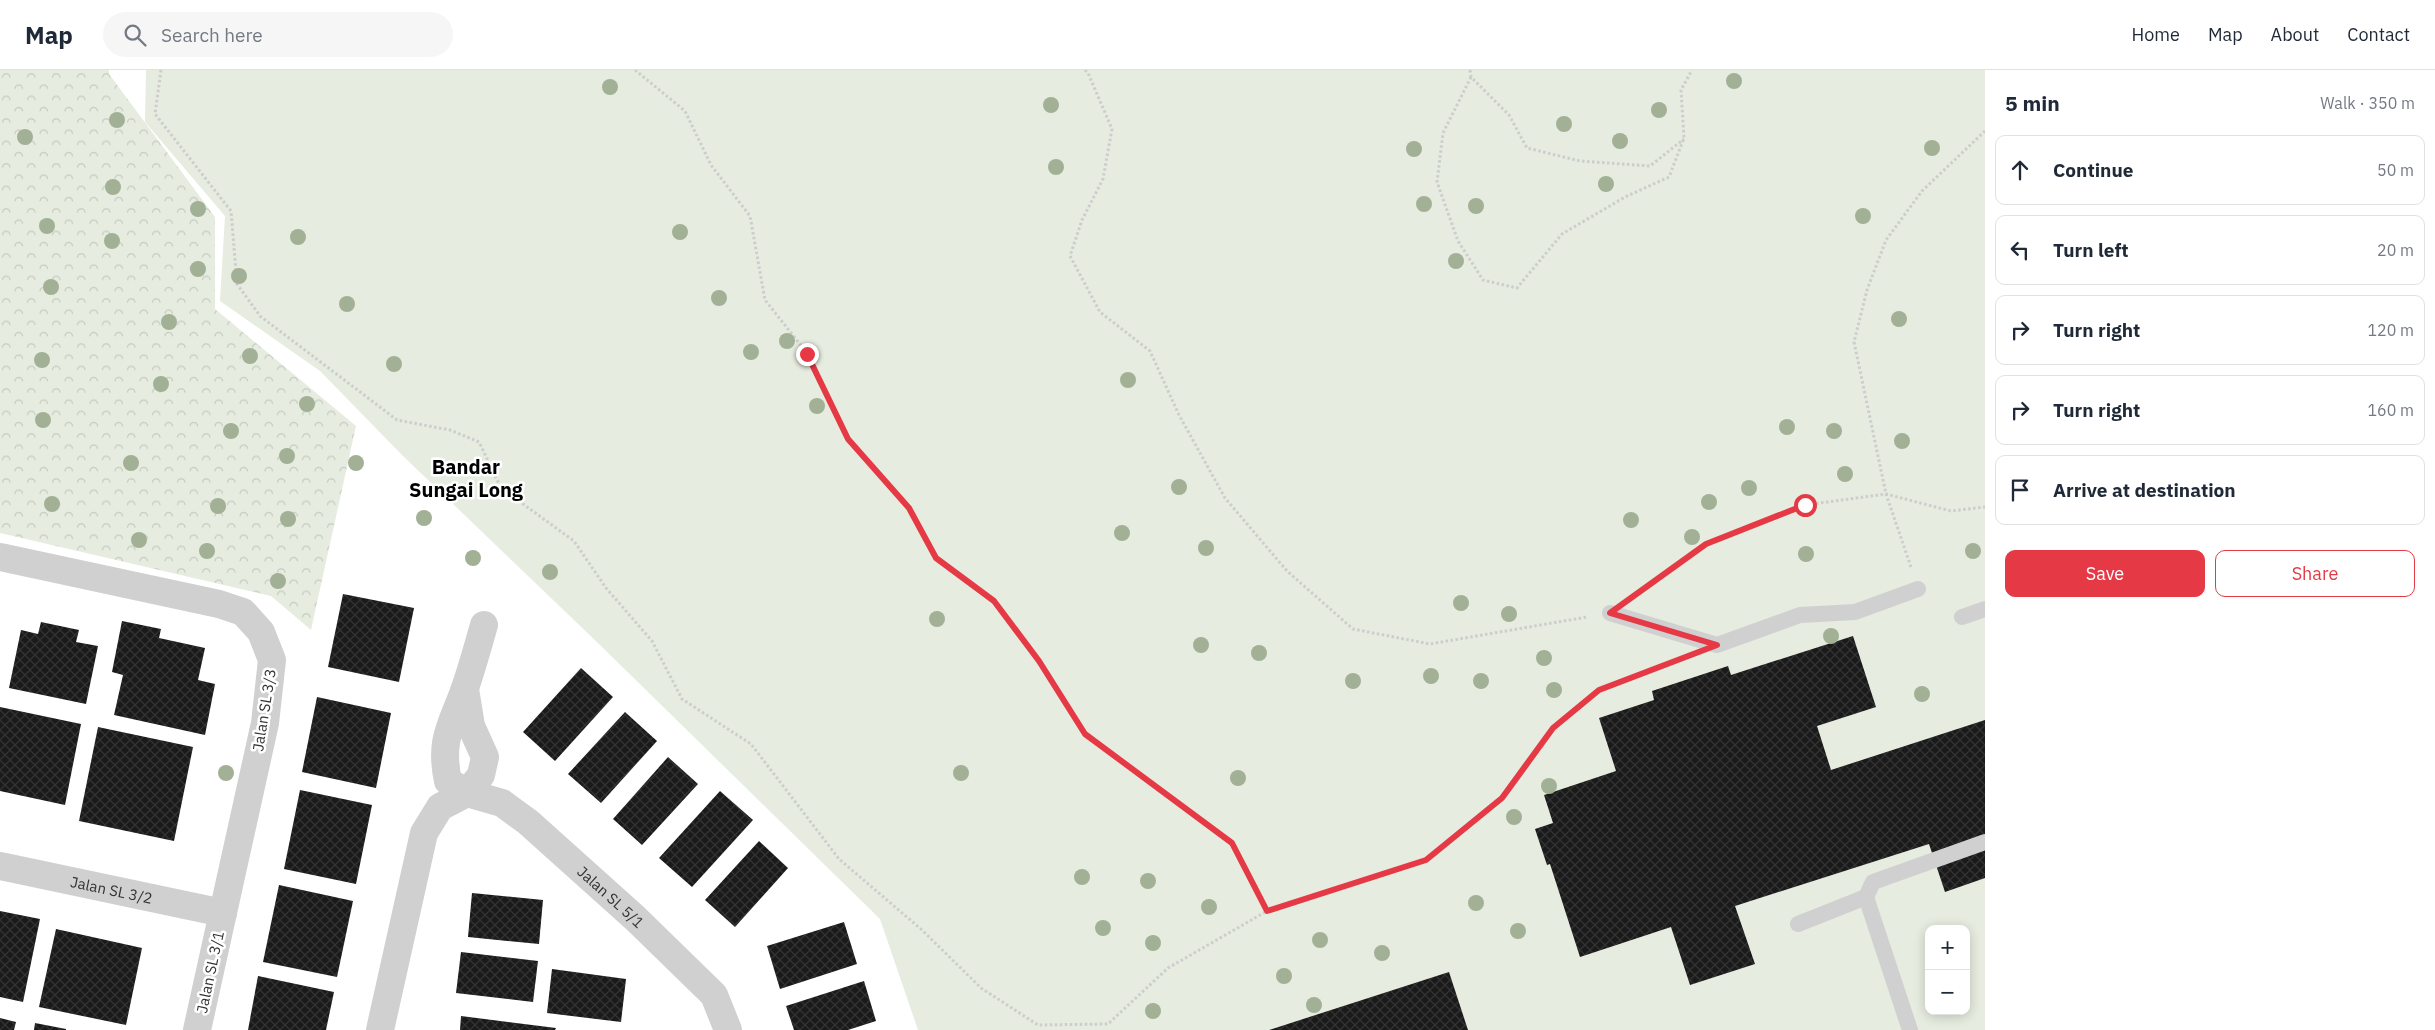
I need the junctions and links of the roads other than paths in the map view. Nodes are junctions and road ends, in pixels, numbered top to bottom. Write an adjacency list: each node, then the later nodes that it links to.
1 (0, 557): 12 (street, Jalan SL 3/3)
2 (1918, 589): 4 (lane)
3 (1985, 609): 5 (lane)
4 (1610, 613)
5 (1962, 617)
6 (484, 625): 7 (street, Jalan SL 5/1)
7 (464, 689): 8 (street, Jalan SL 5/1); 8 (street, Jalan SL 5/1)
8 (467, 793): 15 (street, Jalan SL 5/1); 16 (street, Jalan SL 5/1)
9 (1985, 842): 11 (lane)
10 (0, 866): 12 (street, Jalan SL 3/2)
11 (1866, 897): 13 (lane); 17 (lane)
12 (222, 913): 14 (street, Jalan SL 3/1)
13 (1798, 924)
14 (197, 1030)
15 (380, 1030)
16 (728, 1030)
17 (1910, 1030)

